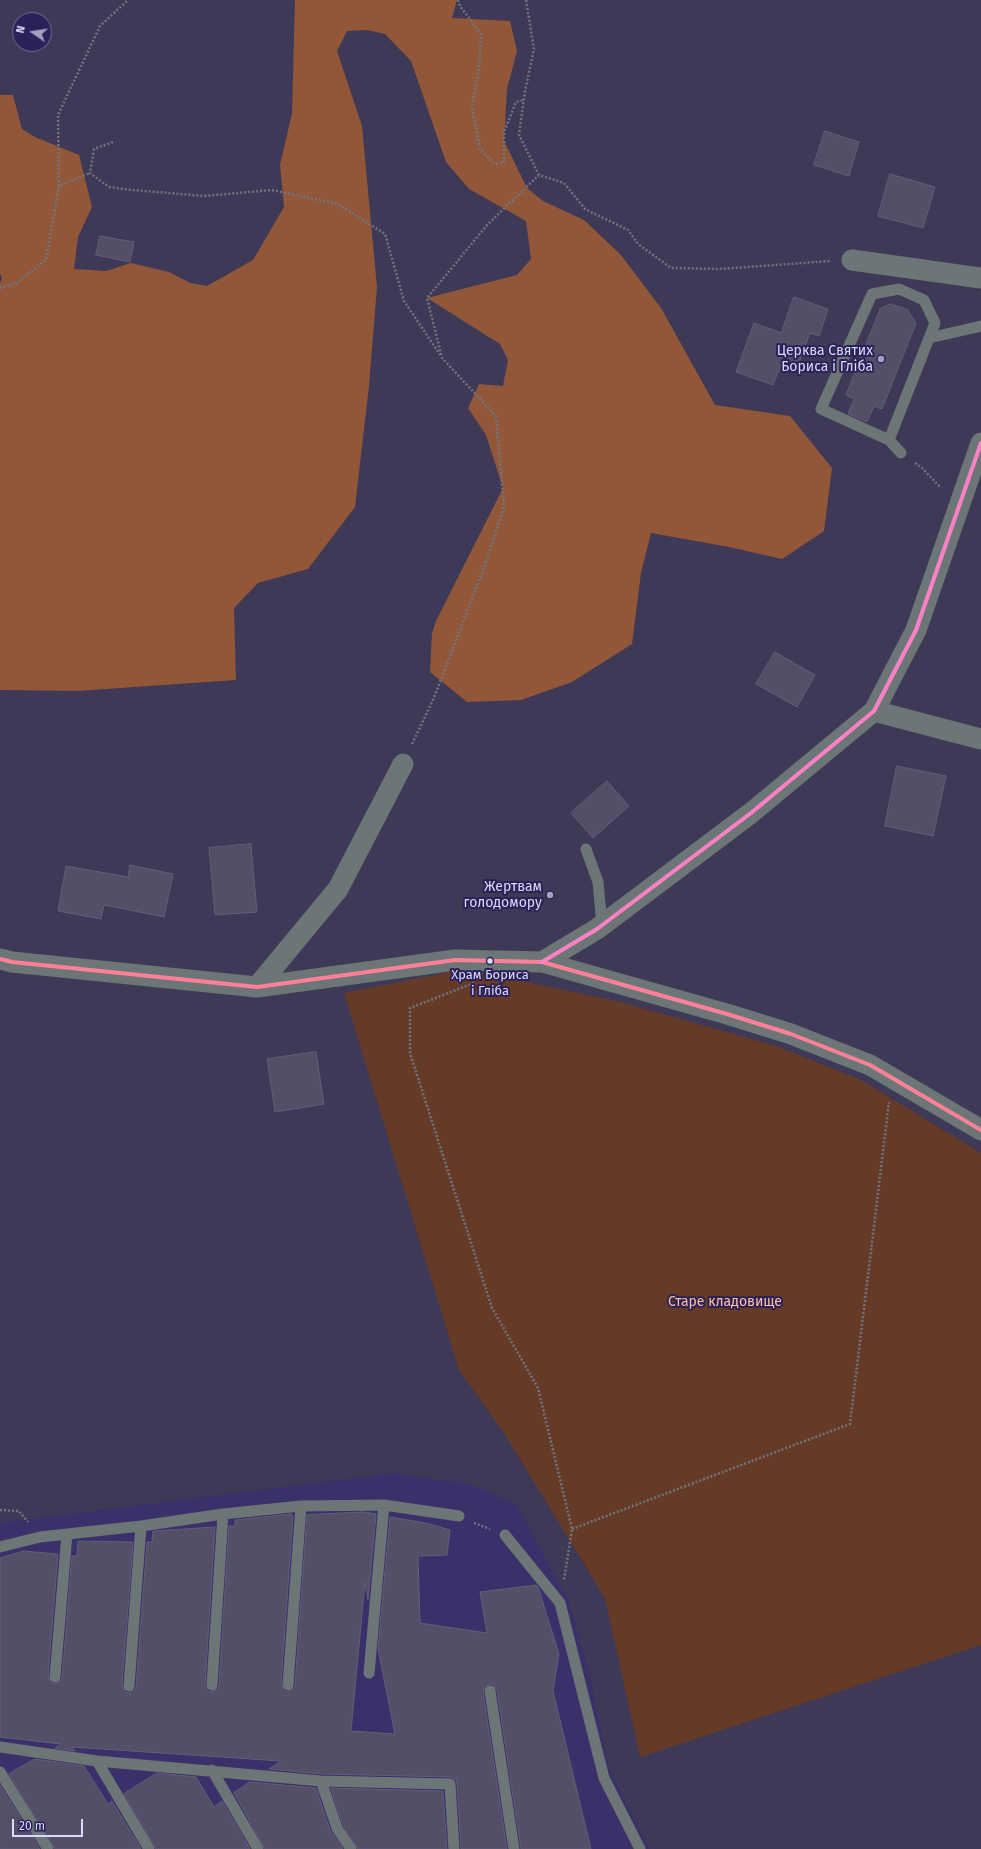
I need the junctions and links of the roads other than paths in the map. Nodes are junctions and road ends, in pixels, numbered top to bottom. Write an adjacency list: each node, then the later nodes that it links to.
1 (852, 260): 2 (street)
2 (981, 278)
3 (981, 326): 4 (lane)
4 (930, 338): 5 (lane); 5 (lane)
5 (889, 440): 7 (lane)
6 (981, 443): 8 (street)
7 (901, 454)
8 (874, 711): 9 (street); 12 (street)
9 (981, 739)
10 (403, 764): 15 (street)
11 (586, 849): 12 (lane)
12 (602, 925): 14 (street)
13 (0, 959): 15 (street)
14 (542, 962): 15 (street); 16 (street)
15 (257, 987)
16 (981, 1130)
17 (384, 1505): 18 (lane); 20 (lane); 25 (lane)
18 (301, 1506): 19 (lane); 28 (lane)
19 (223, 1514): 21 (lane); 27 (lane)
20 (459, 1516)
21 (141, 1526): 22 (lane); 29 (lane)
22 (67, 1534): 24 (lane); 26 (lane)
23 (505, 1536): 42 (lane)
24 (0, 1547)
25 (369, 1673)
26 (55, 1677)
27 (212, 1685)
28 (288, 1685)
29 (129, 1686)
30 (490, 1691): 41 (lane)
31 (0, 1747): 32 (lane)
32 (98, 1761): 33 (lane); 37 (lane)
33 (212, 1770): 35 (lane); 38 (lane)
34 (0, 1772): 36 (lane)
35 (321, 1781): 39 (lane); 40 (lane)
36 (48, 1849)
37 (149, 1849)
38 (258, 1849)
39 (351, 1849)
40 (454, 1849)
41 (514, 1849)
42 (640, 1849)

